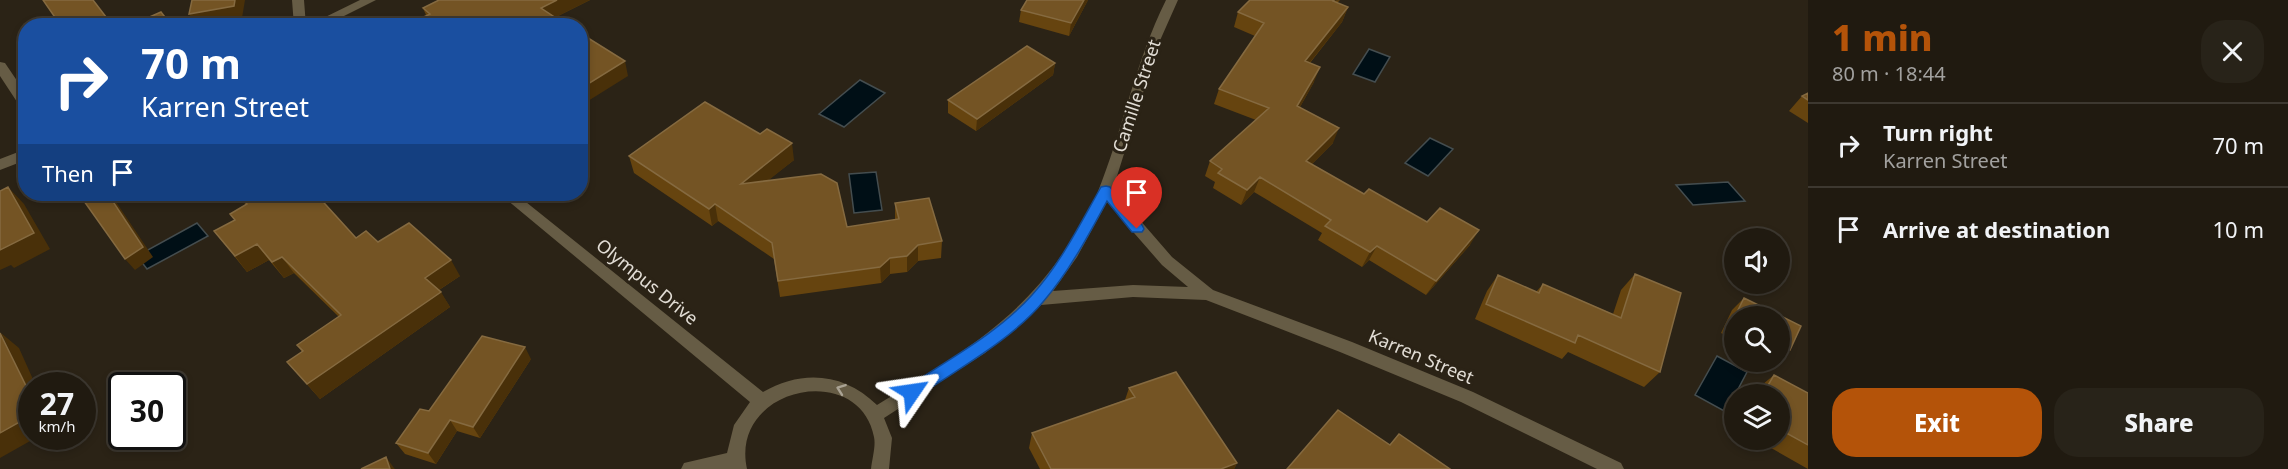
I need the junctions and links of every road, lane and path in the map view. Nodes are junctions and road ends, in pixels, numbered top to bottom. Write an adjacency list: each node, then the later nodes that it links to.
1 (298, 0): 4 (street)
2 (370, 0): 5 (street)
3 (1172, 0): 10 (street, Camille Street)
4 (299, 18)
5 (331, 18)
6 (0, 66): 7 (street)
7 (18, 93)
8 (18, 157): 9 (street)
9 (0, 165)
10 (1106, 191): 12 (street, Karren Street); 13 (street, Camille Street)
11 (516, 201): 14 (street, Olympus Drive)
12 (1207, 294): 13 (street, Karren Street); 19 (street, Karren Street)
13 (1037, 299): 15 (street, Camille Street)
14 (762, 401): 15 (street, one-way to 14); 16 (street)
15 (876, 414): 18 (street)
16 (737, 464): 17 (street)
17 (690, 469)
18 (880, 469)
19 (1615, 469)

